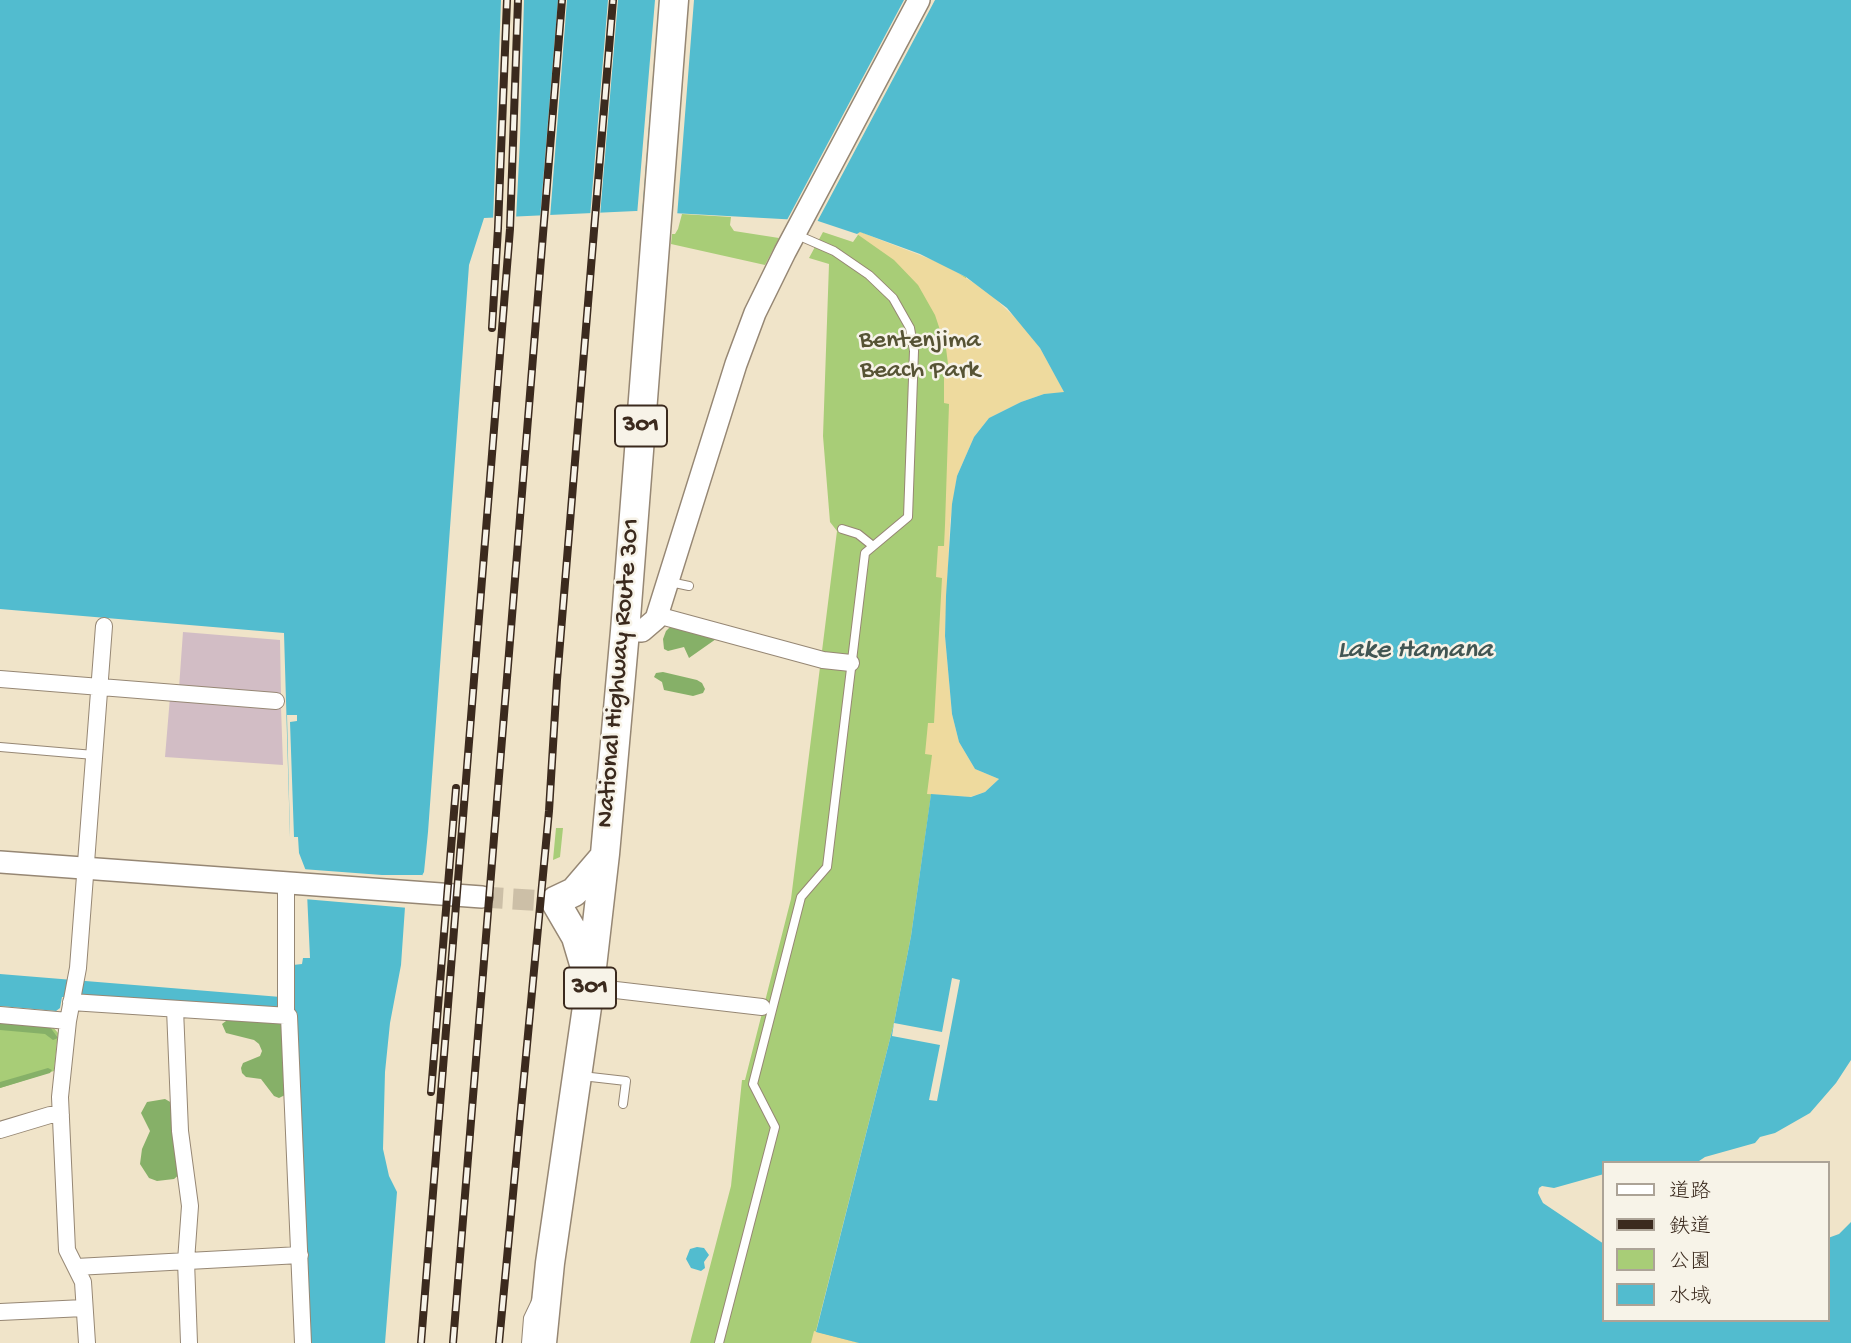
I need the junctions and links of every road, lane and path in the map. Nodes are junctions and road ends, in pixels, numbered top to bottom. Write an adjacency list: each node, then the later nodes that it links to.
1 (674, 0): 10 (highway, National Highway Route 301 / 301)
2 (919, 0): 3 (street)
3 (798, 227): 5 (lane); 6 (street)
4 (842, 530): 5 (lane)
5 (873, 546): 11 (lane)
6 (667, 581): 7 (lane); 8 (street)
7 (689, 586)
8 (657, 615): 10 (street); 11 (street)
9 (104, 626): 13 (street)
10 (625, 631): 17 (highway, National Highway Route 301 / 301)
11 (851, 663): 44 (lane)
12 (0, 679): 13 (street)
13 (99, 687): 14 (street); 16 (street)
14 (276, 701)
15 (0, 747): 16 (lane)
16 (94, 755): 19 (street)
17 (604, 857): 22 (highway, National Highway Route 301 / 301); 22 (highway)
18 (0, 862): 19 (street)
19 (85, 869): 20 (street); 23 (street)
20 (293, 883): 21 (street); 25 (street)
21 (482, 897)
22 (590, 987): 24 (street); 29 (highway, National Highway Route 301 / 301)
23 (72, 1001): 26 (street); 28 (street)
24 (762, 1007)
25 (286, 1008): 26 (street); 33 (street)
26 (175, 1009): 34 (street)
27 (0, 1015): 28 (street)
28 (68, 1021): 31 (street)
29 (577, 1075): 30 (lane); 36 (highway, National Highway Route 301 / 301)
30 (623, 1104)
31 (61, 1115): 32 (street); 35 (street)
32 (0, 1130)
33 (300, 1255): 34 (street); 41 (street)
34 (186, 1261): 35 (street); 40 (street)
35 (76, 1267): 37 (street)
36 (546, 1299): 42 (lane); 43 (highway, National Highway Route 301 / 301)
37 (84, 1308): 38 (street); 39 (street)
38 (0, 1312)
39 (87, 1343)
40 (189, 1343)
41 (303, 1343)
42 (526, 1343)
43 (542, 1343)
44 (719, 1343)

